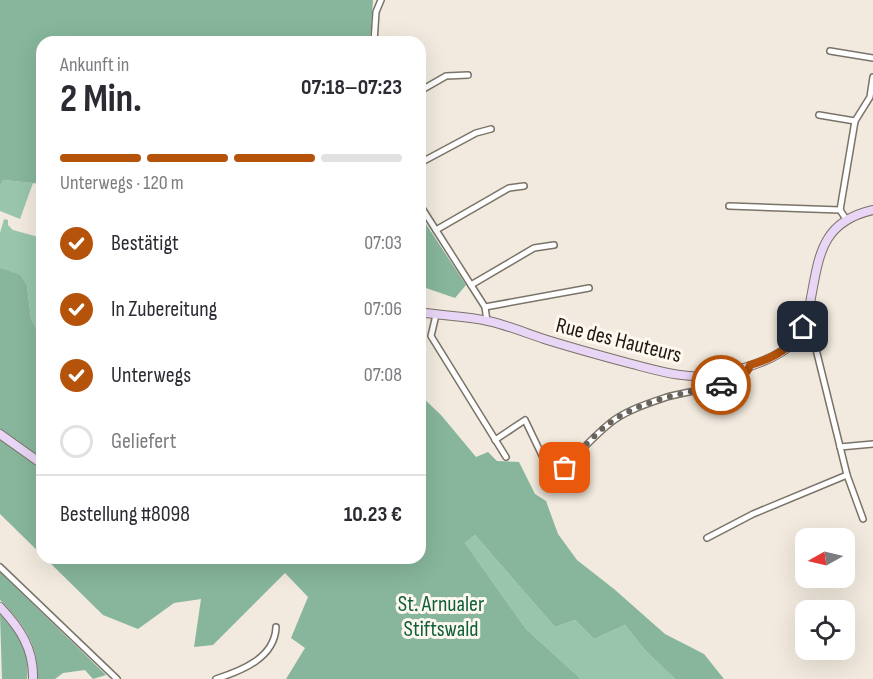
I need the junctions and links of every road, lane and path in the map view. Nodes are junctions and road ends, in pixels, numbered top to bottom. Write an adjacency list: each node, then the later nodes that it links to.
1 (381, 0): 2 (street)
2 (374, 36)
3 (830, 51): 4 (street)
4 (873, 58)
5 (468, 75): 7 (street)
6 (873, 77): 8 (street)
7 (426, 87)
8 (864, 108): 9 (street); 11 (street)
9 (873, 109)
10 (819, 115): 11 (street)
11 (855, 121): 16 (street)
12 (491, 129): 13 (street)
13 (426, 160)
14 (524, 186): 20 (street)
15 (729, 206): 16 (street)
16 (840, 210): 19 (street)
17 (873, 210): 19 (street, Rue des Hauteurs)
18 (426, 214): 20 (street)
19 (846, 219): 28 (street, Rue des Hauteurs)
20 (436, 230): 22 (street)
21 (554, 245): 22 (street)
22 (471, 285): 24 (street)
23 (589, 288): 24 (street)
24 (486, 307): 27 (street)
25 (426, 313): 26 (street, Rue des Hauteurs)
26 (440, 316): 27 (street, Rue des Hauteurs); 31 (street)
27 (487, 321): 29 (street, Rue des Hauteurs)
28 (803, 327): 29 (street, Rue des Hauteurs); 33 (street)
29 (750, 365): 38 (street)
30 (0, 434): 35 (street)
31 (495, 440): 34 (street); 36 (street)
32 (873, 444): 33 (street)
33 (840, 447): 37 (street)
34 (506, 457)
35 (36, 460)
36 (549, 470)
37 (847, 475): 39 (street); 40 (street)
38 (548, 486)
39 (863, 519)
40 (707, 538)
41 (0, 567): 45 (street)
42 (0, 607): 44 (street)
43 (276, 627): 46 (street)
44 (33, 679)
45 (117, 679)
46 (216, 679)

